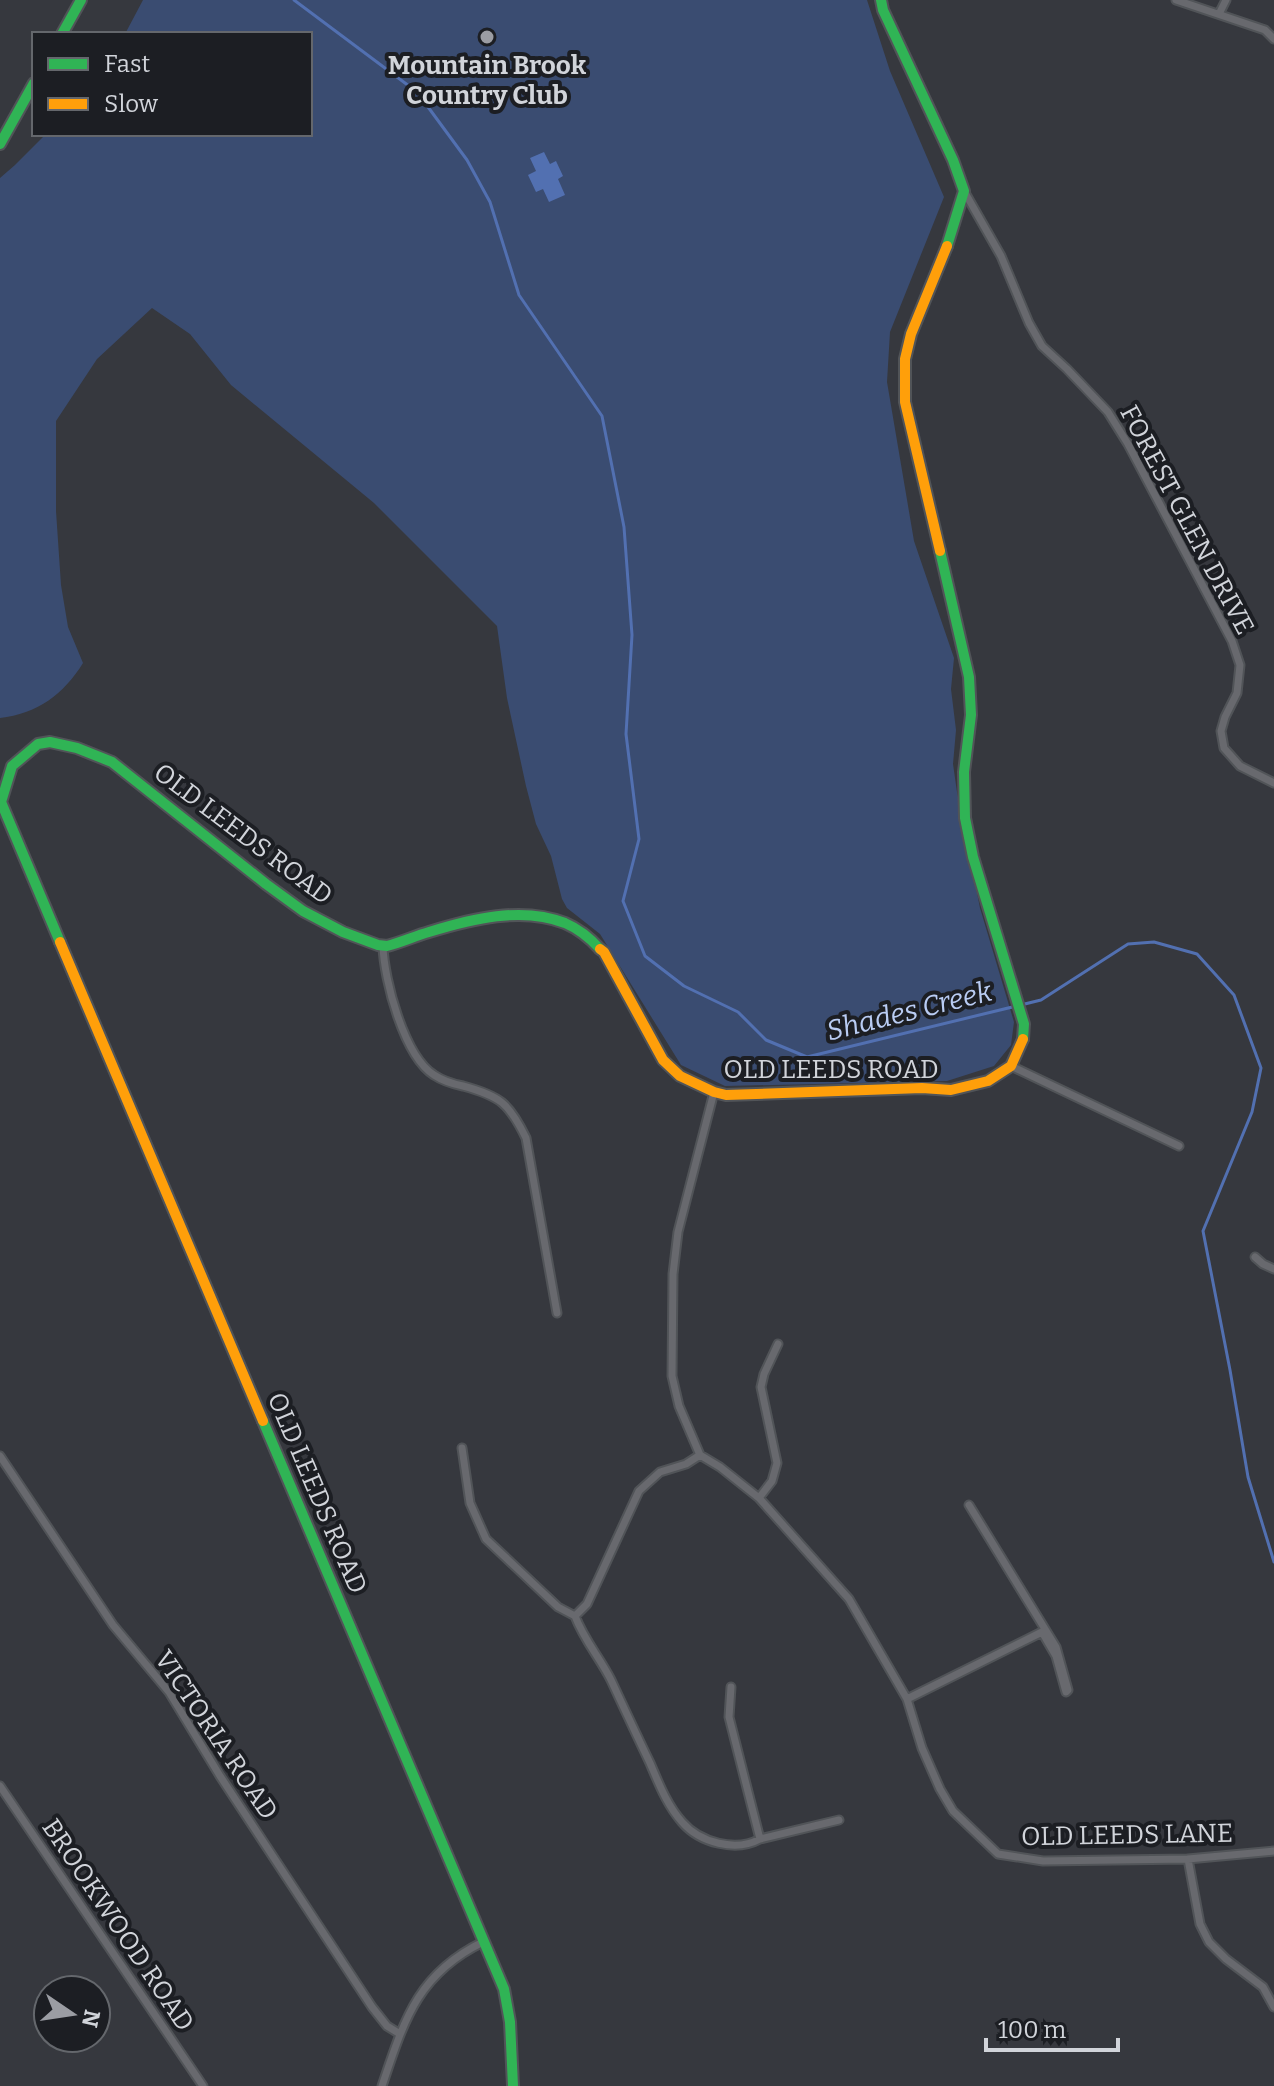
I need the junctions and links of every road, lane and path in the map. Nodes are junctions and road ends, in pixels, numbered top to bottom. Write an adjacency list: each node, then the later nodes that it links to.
1 (81, 0): 6 (main road)
2 (881, 0): 10 (main road)
3 (1176, 0): 5 (street)
4 (1226, 0): 5 (street)
5 (1219, 14): 7 (street)
6 (63, 32)
7 (1274, 39)
8 (32, 87): 9 (main road)
9 (0, 144)
10 (964, 191): 11 (street, FOREST GLEN DRIVE); 14 (main road)
11 (1274, 783)
12 (1, 802): 13 (main road, OLD LEEDS ROAD); 34 (main road, OLD LEEDS ROAD)
13 (383, 946): 15 (main road, OLD LEEDS ROAD); 19 (street)
14 (1011, 1066): 15 (main road, OLD LEEDS ROAD); 16 (street)
15 (714, 1092): 22 (street)
16 (1179, 1146)
17 (1255, 1257): 18 (street)
18 (1274, 1269)
19 (557, 1313)
20 (778, 1344): 24 (street)
21 (462, 1448): 26 (street)
22 (700, 1455): 24 (street, OLD LEEDS LANE); 26 (street)
23 (0, 1456): 36 (street, VICTORIA ROAD)
24 (759, 1498): 28 (street, OLD LEEDS LANE)
25 (969, 1505): 28 (street)
26 (575, 1616): 31 (street)
27 (731, 1687): 31 (street)
28 (907, 1699): 33 (street, OLD LEEDS LANE)
29 (0, 1786): 37 (street, BROOKWOOD ROAD)
30 (839, 1820): 31 (street)
31 (760, 1839)
32 (1274, 1851): 33 (street, OLD LEEDS LANE)
33 (1188, 1859): 35 (street)
34 (483, 1942): 36 (street); 39 (main road, OLD LEEDS ROAD)
35 (1274, 2007)
36 (400, 2034): 38 (street)
37 (203, 2086)
38 (382, 2086)
39 (513, 2086)

